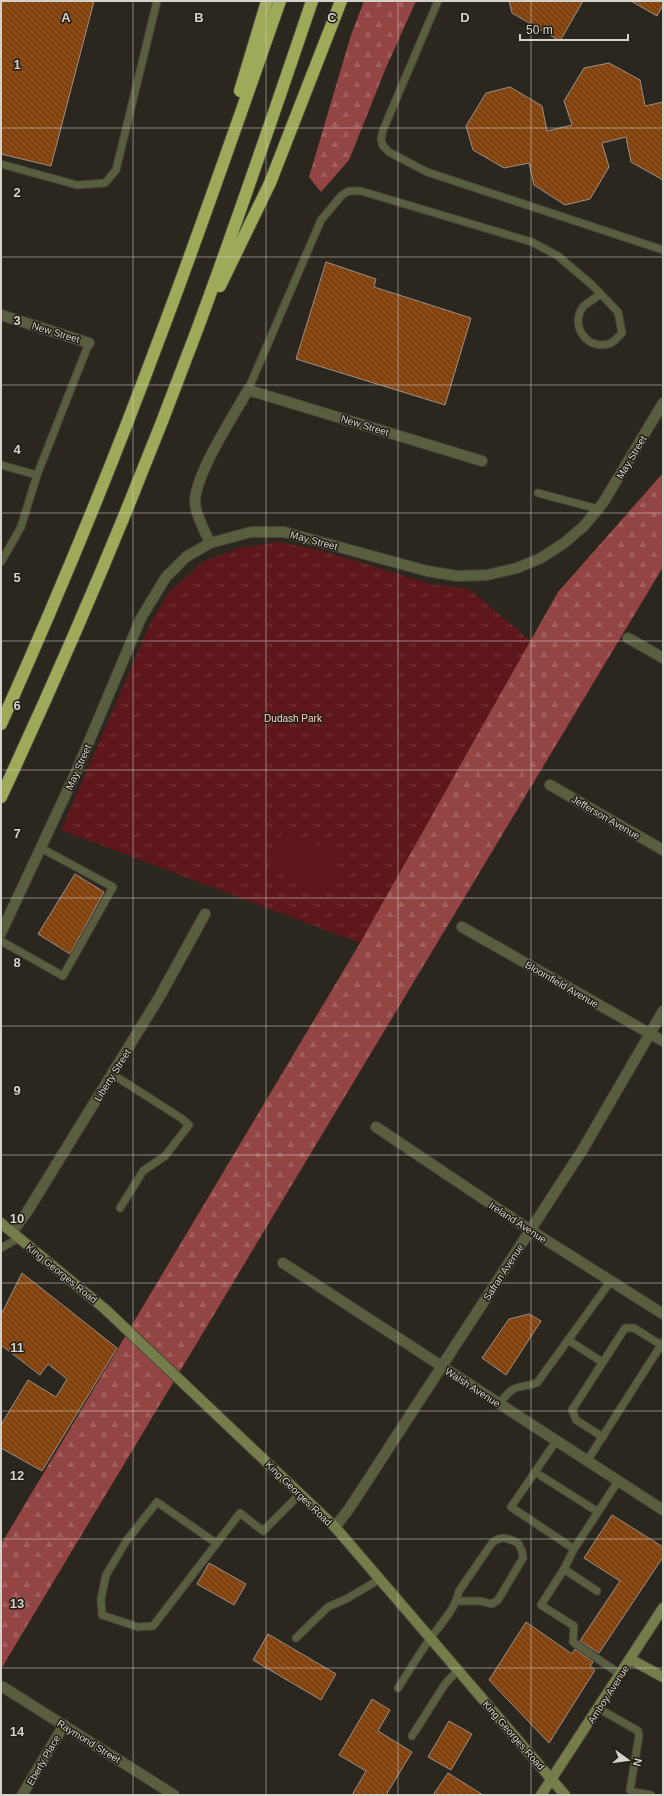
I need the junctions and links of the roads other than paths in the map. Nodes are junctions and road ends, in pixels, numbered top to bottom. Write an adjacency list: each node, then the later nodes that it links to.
1 (157, 1): 7 (lane)
2 (267, 1): 8 (highway)
3 (280, 1): 8 (highway)
4 (312, 1): 12 (highway)
5 (341, 1): 12 (highway)
6 (438, 1): 9 (lane)
7 (1, 164)
8 (200, 227): 25 (highway)
9 (663, 250)
10 (600, 294): 10 (lane); 14 (lane)
11 (1, 315): 13 (street, New Street)
12 (194, 337): 27 (highway)
13 (89, 343): 18 (lane)
14 (248, 390): 16 (street, New Street); 21 (street)
15 (663, 403): 20 (street, May Street)
16 (482, 461)
17 (1, 465): 18 (lane)
18 (37, 475): 22 (lane)
19 (538, 493): 20 (lane)
20 (598, 509): 21 (street, May Street)
21 (210, 543): 28 (street, May Street)
22 (1, 562)
23 (628, 638): 24 (street)
24 (663, 658)
25 (1, 724)
26 (550, 785): 29 (street, Jefferson Avenue)
27 (1, 797)
28 (41, 848): 32 (street, May Street); 33 (lane)
29 (663, 850)
30 (205, 914): 37 (street, Liberty Street)
31 (462, 926): 35 (street, Bloomfield Avenue)
32 (1, 933)
33 (1, 941)
34 (663, 1011): 35 (street, Safran Avenue)
35 (650, 1034): 36 (street, Bloomfield Avenue); 41 (street, Safran Avenue)
36 (663, 1041)
37 (112, 1074): 39 (lane); 42 (street, Liberty Street)
38 (376, 1127): 41 (street, Ireland Avenue)
39 (120, 1208)
40 (1, 1223): 42 (street, King Georges Road)
41 (530, 1230): 45 (street, Ireland Avenue); 50 (street, Safran Avenue)
42 (16, 1235): 43 (lane); 57 (street, King Georges Road)
43 (1, 1248)
44 (283, 1263): 50 (street, Walsh Avenue)
45 (610, 1282): 46 (street, Ireland Avenue); 47 (lane)
46 (663, 1314)
47 (568, 1340): 49 (lane); 51 (lane)
48 (662, 1343): 49 (lane); 52 (lane)
49 (602, 1362): 52 (lane)
50 (442, 1366): 51 (street, Walsh Avenue); 60 (street, Safran Avenue)
51 (499, 1404): 53 (street, Walsh Avenue)
52 (603, 1437): 54 (lane)
53 (556, 1441): 54 (street, Walsh Avenue); 55 (lane)
54 (588, 1461): 56 (street, Walsh Avenue)
55 (535, 1472): 59 (lane); 62 (lane)
56 (618, 1481): 58 (street, Walsh Avenue); 59 (lane)
57 (300, 1494): 60 (street, King Georges Road); 61 (lane)
58 (663, 1510)
59 (598, 1512): 62 (lane)
60 (335, 1527): 64 (street, King Georges Road)
61 (216, 1543): 61 (lane)
62 (574, 1549): 63 (lane)
63 (564, 1569): 65 (lane); 72 (lane)
64 (380, 1580): 68 (lane); 69 (street, King Georges Road)
65 (597, 1591)
66 (457, 1601): 66 (lane); 69 (lane)
67 (663, 1608): 70 (street, Amboy Avenue)
68 (296, 1638)
69 (431, 1638): 71 (street, King Georges Road); 75 (lane)
70 (630, 1659): 72 (street, Amboy Avenue); 73 (street)
71 (458, 1670): 78 (lane); 79 (street, King Georges Road)
72 (620, 1674): 76 (street, Amboy Avenue)
73 (663, 1677)
74 (3, 1686): 77 (street, Raymond Street)
75 (398, 1688)
76 (598, 1708): 79 (street, Amboy Avenue); 84 (lane)
77 (64, 1725): 80 (street, Eberly Place); 81 (street, Raymond Street)
78 (412, 1736)
79 (552, 1779): 82 (street, Amboy Avenue); 83 (street, King Georges Road)
80 (22, 1795)
81 (174, 1795)
82 (541, 1795)
83 (565, 1795)
84 (651, 1795)

